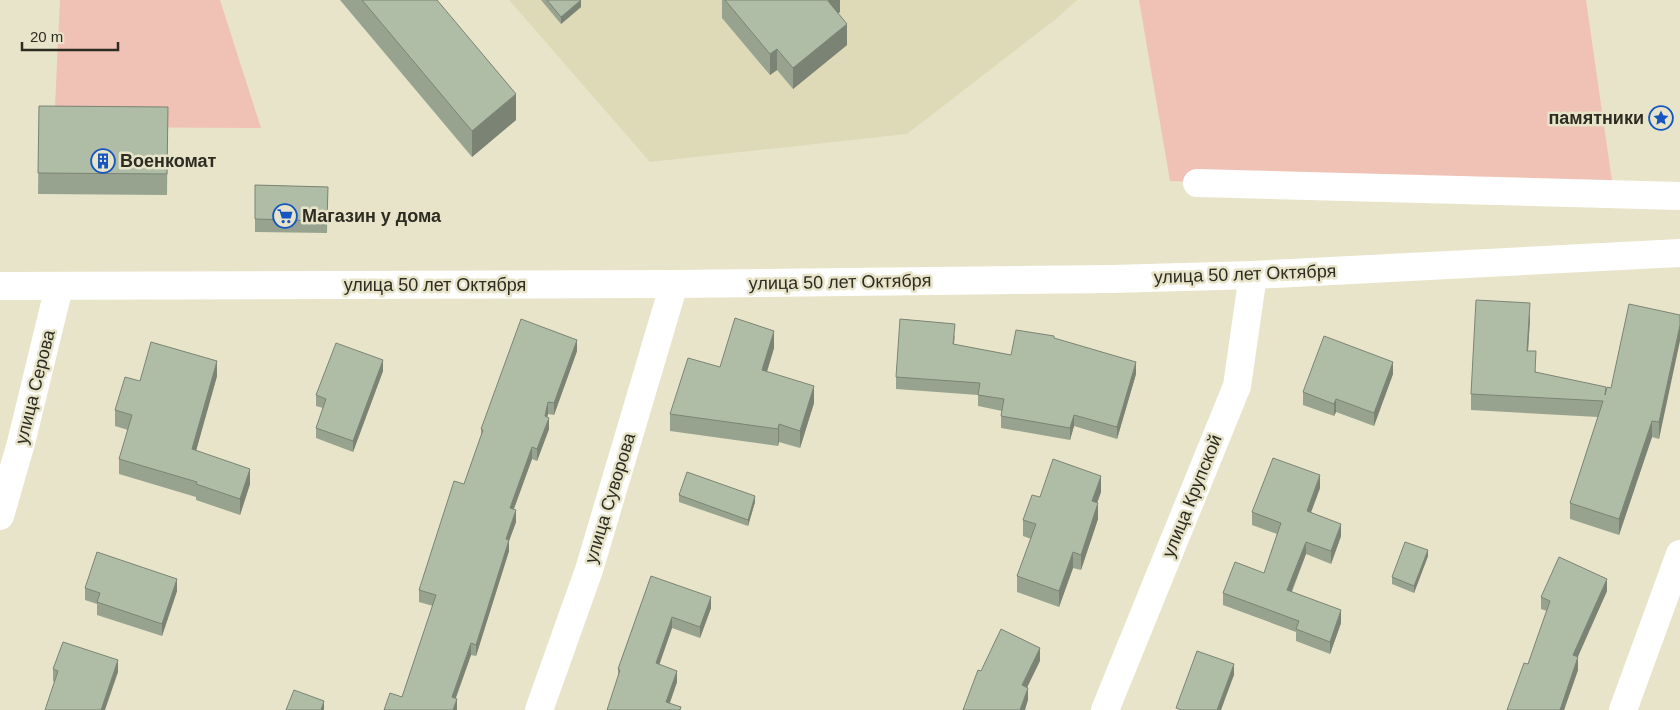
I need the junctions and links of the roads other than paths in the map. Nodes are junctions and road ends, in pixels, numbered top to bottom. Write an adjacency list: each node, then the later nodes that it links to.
1 (1197, 183): 2 (street)
2 (1680, 196)
3 (1680, 253): 4 (street, улица 50 лет Октября)
4 (1253, 275): 5 (street, улица 50 лет Октября); 11 (street, улица Крупской)
5 (674, 284): 7 (street, улица 50 лет Октября); 10 (street, улица Суворова)
6 (0, 286): 7 (street, улица 50 лет Октября)
7 (59, 287): 8 (street, улица Серова)
8 (0, 516)
9 (1680, 554): 12 (street)
10 (539, 710)
11 (1105, 710)
12 (1623, 710)

